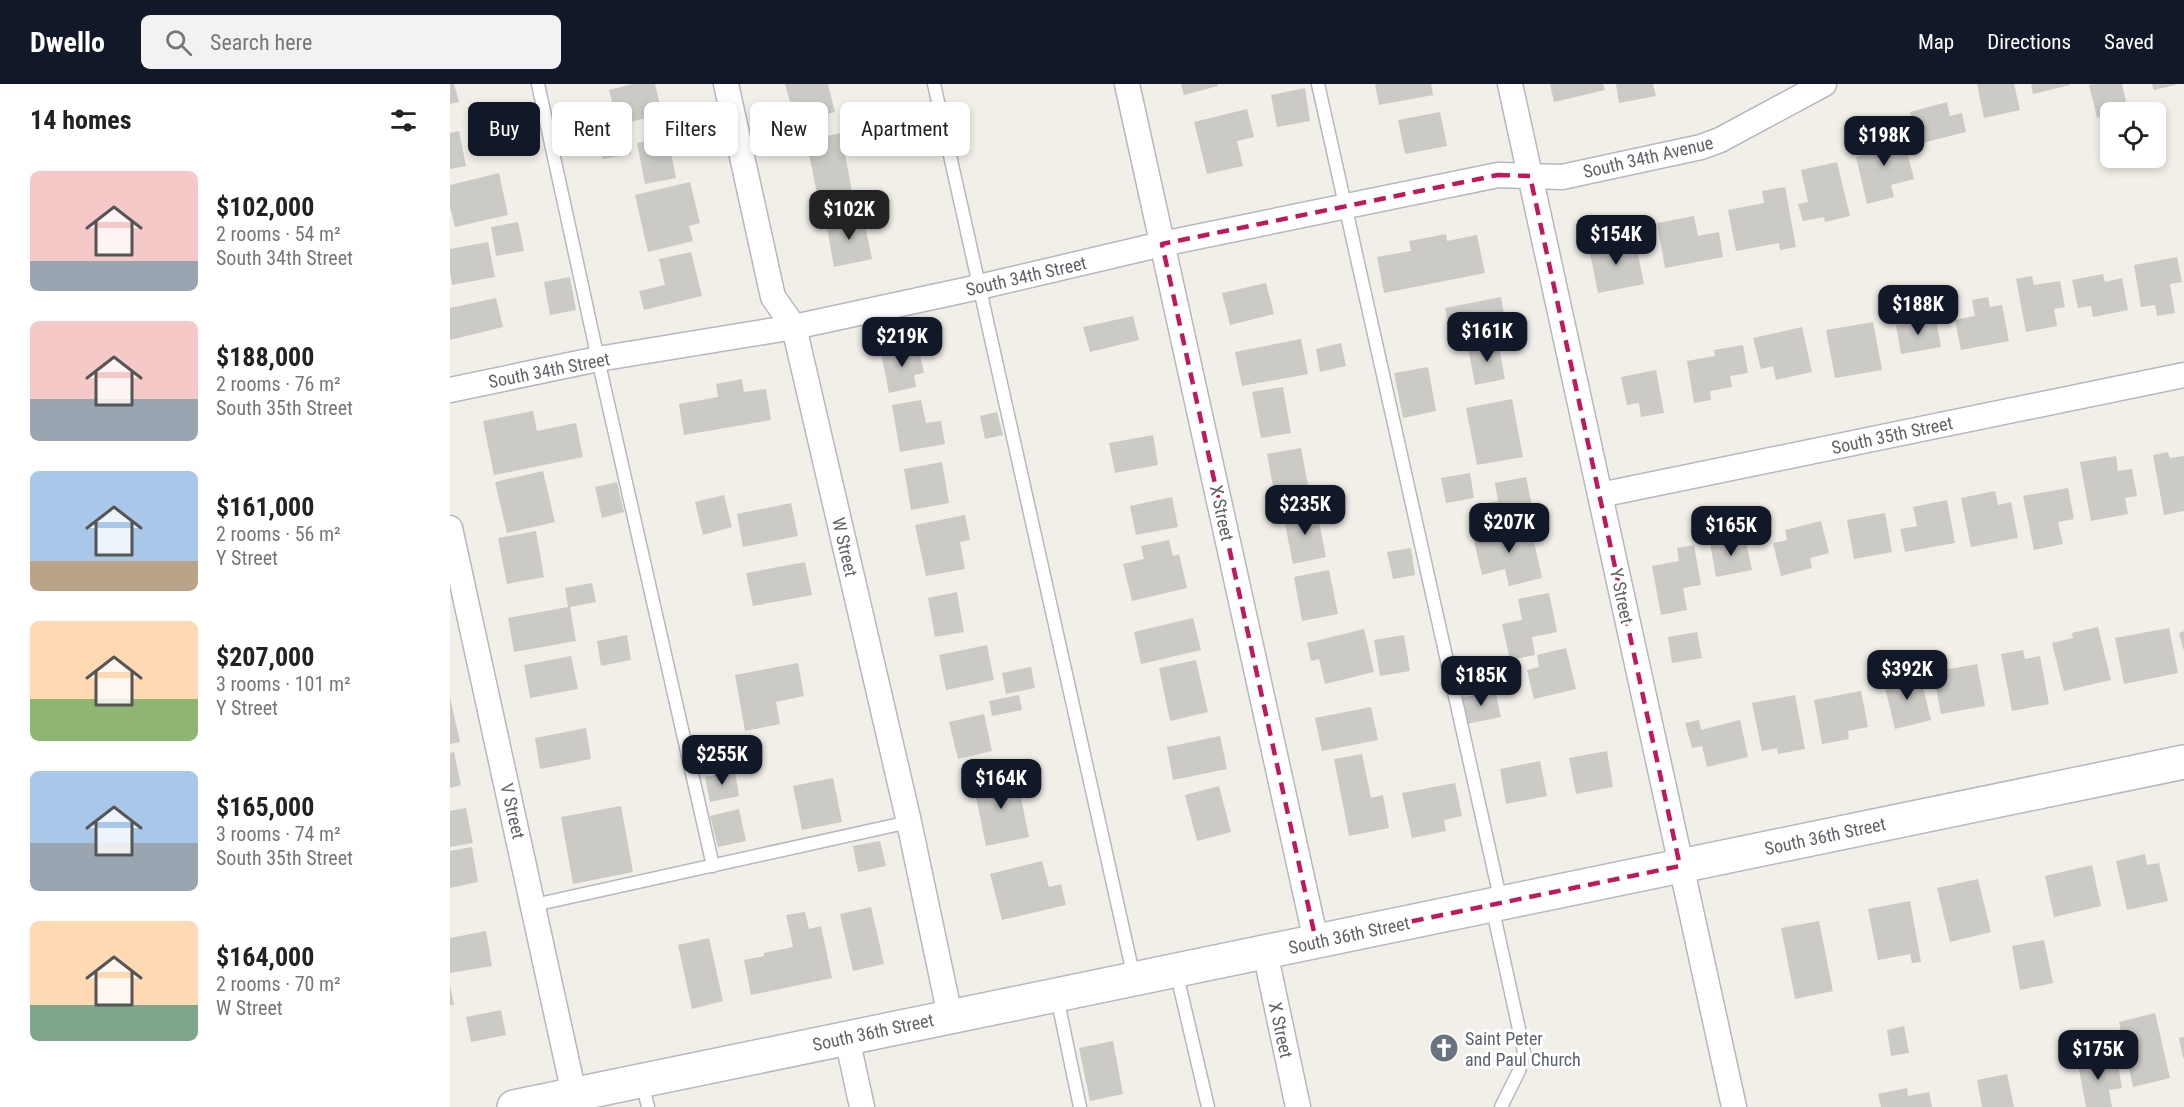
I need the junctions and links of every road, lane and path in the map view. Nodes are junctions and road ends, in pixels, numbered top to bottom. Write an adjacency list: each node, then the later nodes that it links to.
1 (538, 84): 13 (lane)
2 (726, 84): 12 (street, W Street)
3 (934, 84): 11 (lane)
4 (1127, 84): 10 (street, X Street)
5 (1318, 84): 9 (lane)
6 (1510, 84): 8 (street, Y Street)
7 (1824, 84): 8 (street, South 34th Avenue)
8 (1530, 176): 9 (street, South 34th Street); 16 (street, Y Street)
9 (1345, 207): 10 (street, South 34th Street); 22 (lane)
10 (1162, 244): 11 (street, South 34th Street); 24 (street, X Street)
11 (979, 287): 12 (street, South 34th Street); 27 (lane)
12 (794, 327): 13 (street, South 34th Street); 19 (street, W Street)
13 (598, 359): 15 (street, South 34th Street); 20 (lane)
14 (2184, 375): 16 (street, South 35th Street)
15 (450, 390)
16 (1600, 495): 21 (street, Y Street)
17 (450, 528): 23 (street, V Street)
18 (2184, 762): 21 (main road, South 36th Street)
19 (909, 822): 20 (lane); 29 (street, W Street)
20 (713, 866): 23 (lane)
21 (1680, 866): 22 (main road, South 36th Street); 39 (street, Y Street)
22 (1496, 904): 24 (main road, South 36th Street); 38 (lane)
23 (534, 906): 31 (street, V Street)
24 (1316, 941): 25 (main road, South 36th Street)
25 (1265, 952): 26 (main road, South 36th Street); 37 (street, X Street)
26 (1176, 970): 27 (main road, South 36th Street); 36 (lane)
27 (1135, 979): 28 (main road, South 36th Street)
28 (1056, 994): 29 (main road, South 36th Street); 35 (lane)
29 (950, 1016): 30 (main road, South 36th Street)
30 (847, 1038): 32 (main road, South 36th Street); 34 (street)
31 (574, 1094): 32 (main road, South 36th Street); 33 (main road, South 36th Street)
32 (645, 1094)
33 (514, 1107)
34 (862, 1107)
35 (1080, 1107)
36 (1208, 1107)
37 (1298, 1107)
38 (1501, 1107)
39 (1734, 1107)

